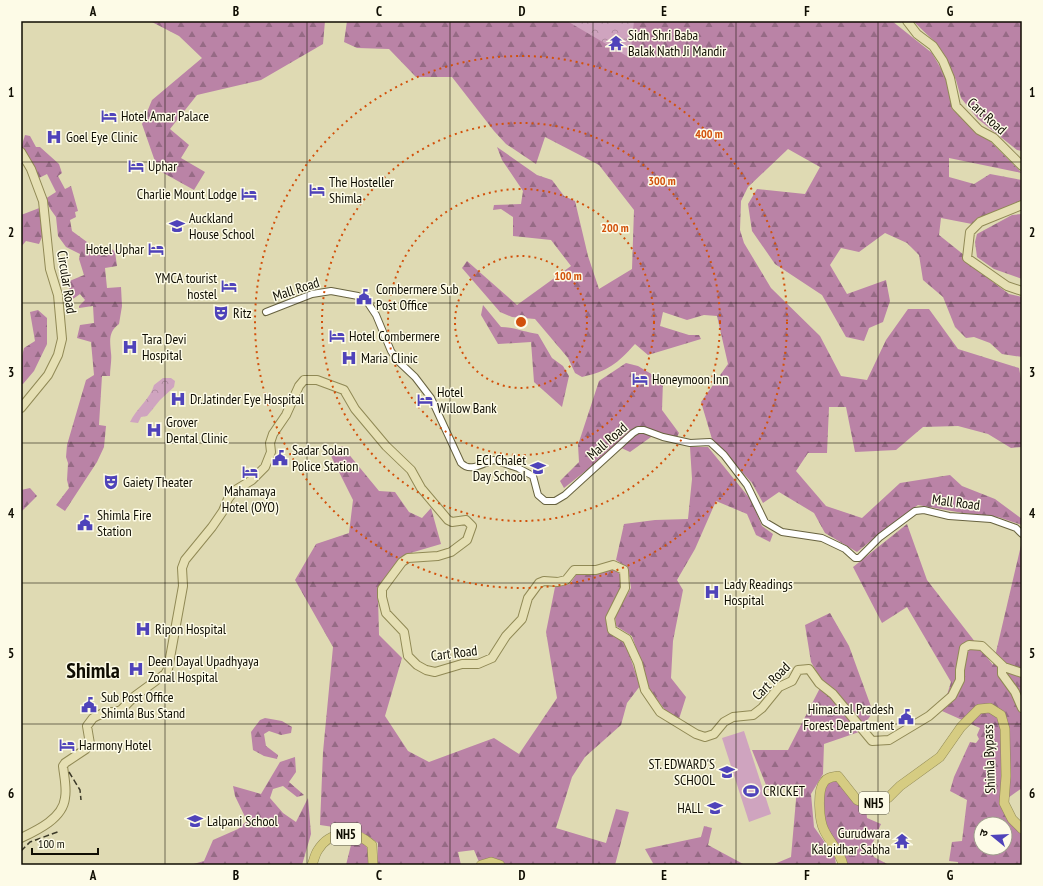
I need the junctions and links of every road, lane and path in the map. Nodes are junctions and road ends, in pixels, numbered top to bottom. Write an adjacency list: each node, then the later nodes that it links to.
1 (907, 21): 3 (main road, Cart Road)
2 (21, 152): 7 (main road, Circular Road)
3 (1022, 166)
4 (1022, 205): 5 (main road)
5 (1022, 291)
6 (266, 312): 8 (street, Mall Road)
7 (21, 408)
8 (1022, 534)
9 (1002, 666): 10 (main road, Cart Road); 11 (main road, Cart Road); 13 (main road, Cart Road)
10 (1022, 673)
11 (1022, 708)
12 (1022, 829): 18 (highway, Shimla Bypass / NH5)
13 (21, 838)
14 (312, 865): 15 (highway, NH5)
15 (373, 865)
16 (481, 865): 17 (highway)
17 (500, 865)
18 (843, 865)

